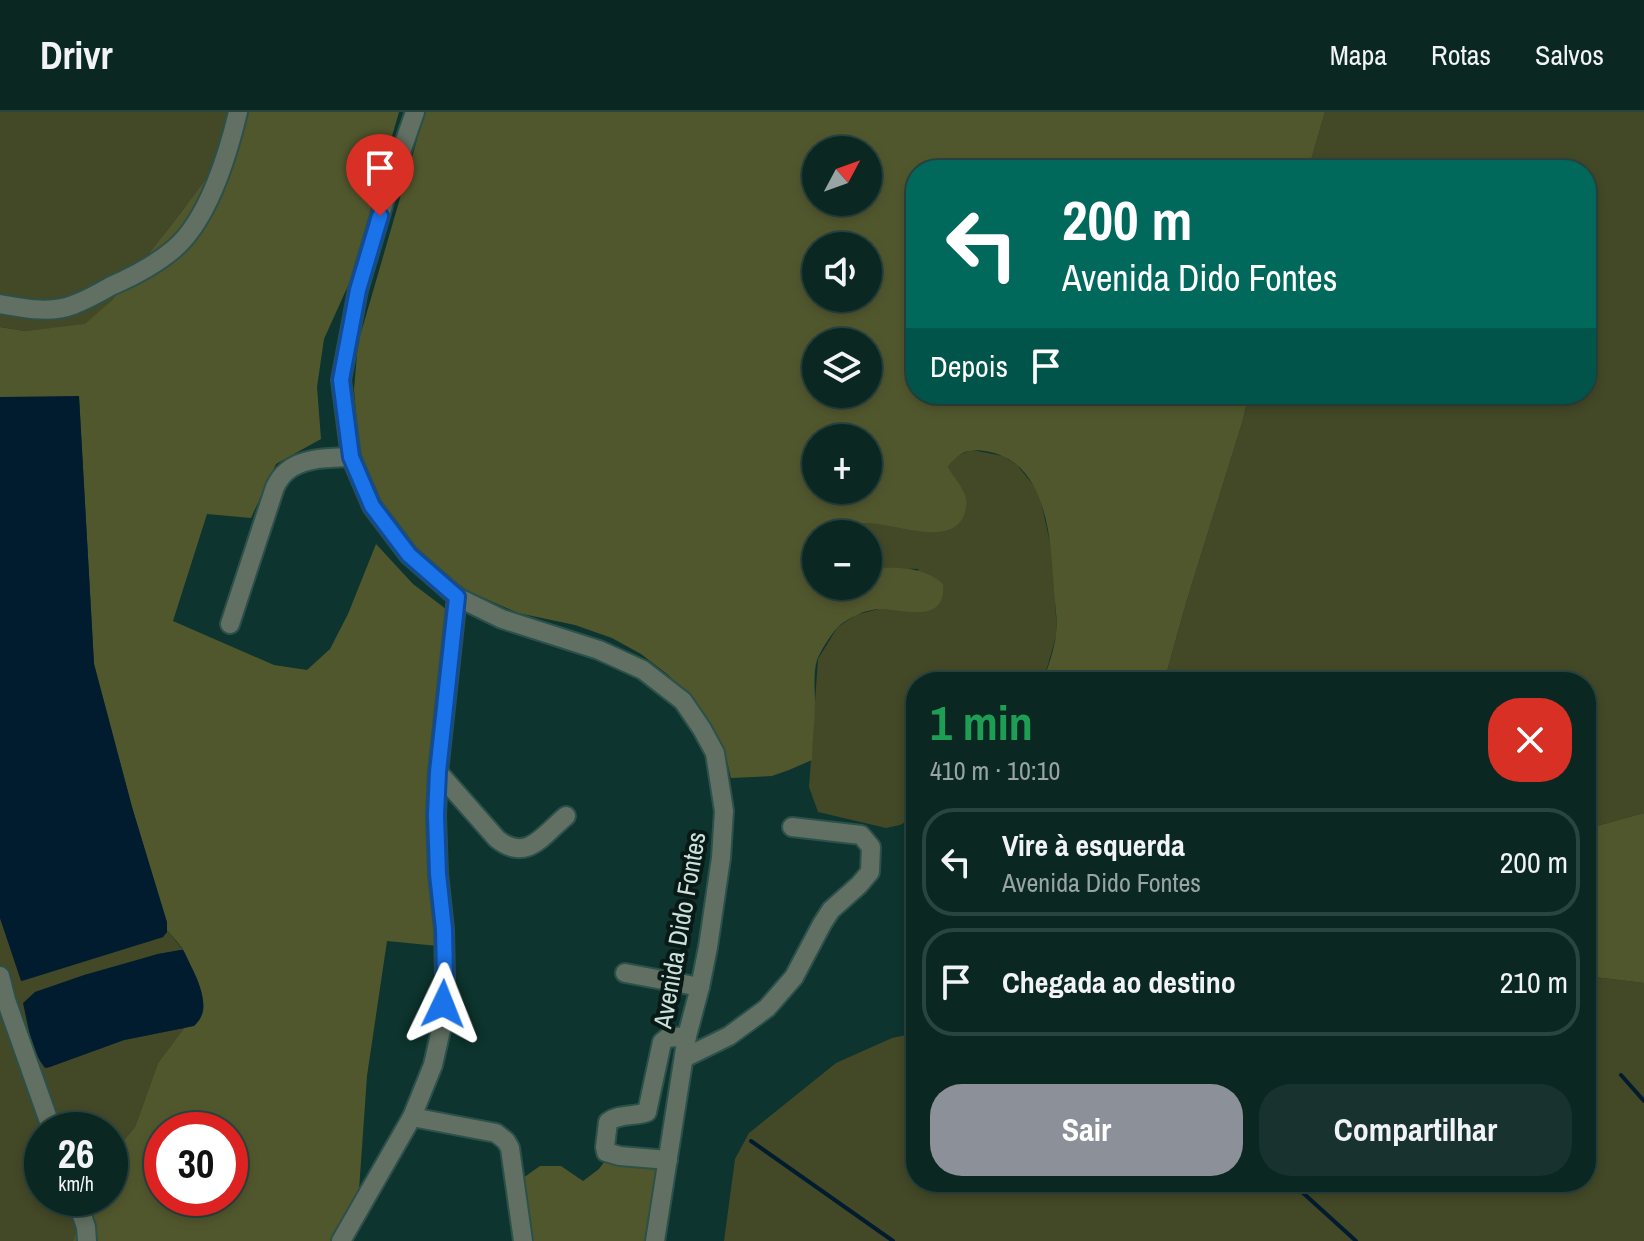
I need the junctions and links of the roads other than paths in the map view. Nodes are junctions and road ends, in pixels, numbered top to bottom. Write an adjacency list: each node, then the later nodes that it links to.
1 (238, 112): 3 (street)
2 (415, 112): 4 (street, Avenida Dido Fontes)
3 (0, 304)
4 (351, 457): 5 (street, Avenida Dido Fontes); 6 (street)
5 (457, 597): 7 (street); 12 (street, Avenida Dido Fontes)
6 (230, 624)
7 (438, 772): 8 (street); 16 (street)
8 (566, 816)
9 (792, 827): 14 (street)
10 (625, 973): 12 (street)
11 (0, 976): 15 (street)
12 (700, 987): 13 (street, Avenida Dido Fontes)
13 (687, 1036): 14 (street, Avenida Dido Fontes); 17 (street)
14 (684, 1058): 17 (street, Avenida Dido Fontes)
15 (46, 1112)
16 (412, 1117): 20 (street); 21 (street)
17 (668, 1160): 22 (street, Avenida Dido Fontes)
18 (82, 1216): 19 (street)
19 (87, 1241)
20 (341, 1241)
21 (523, 1241)
22 (655, 1241)

